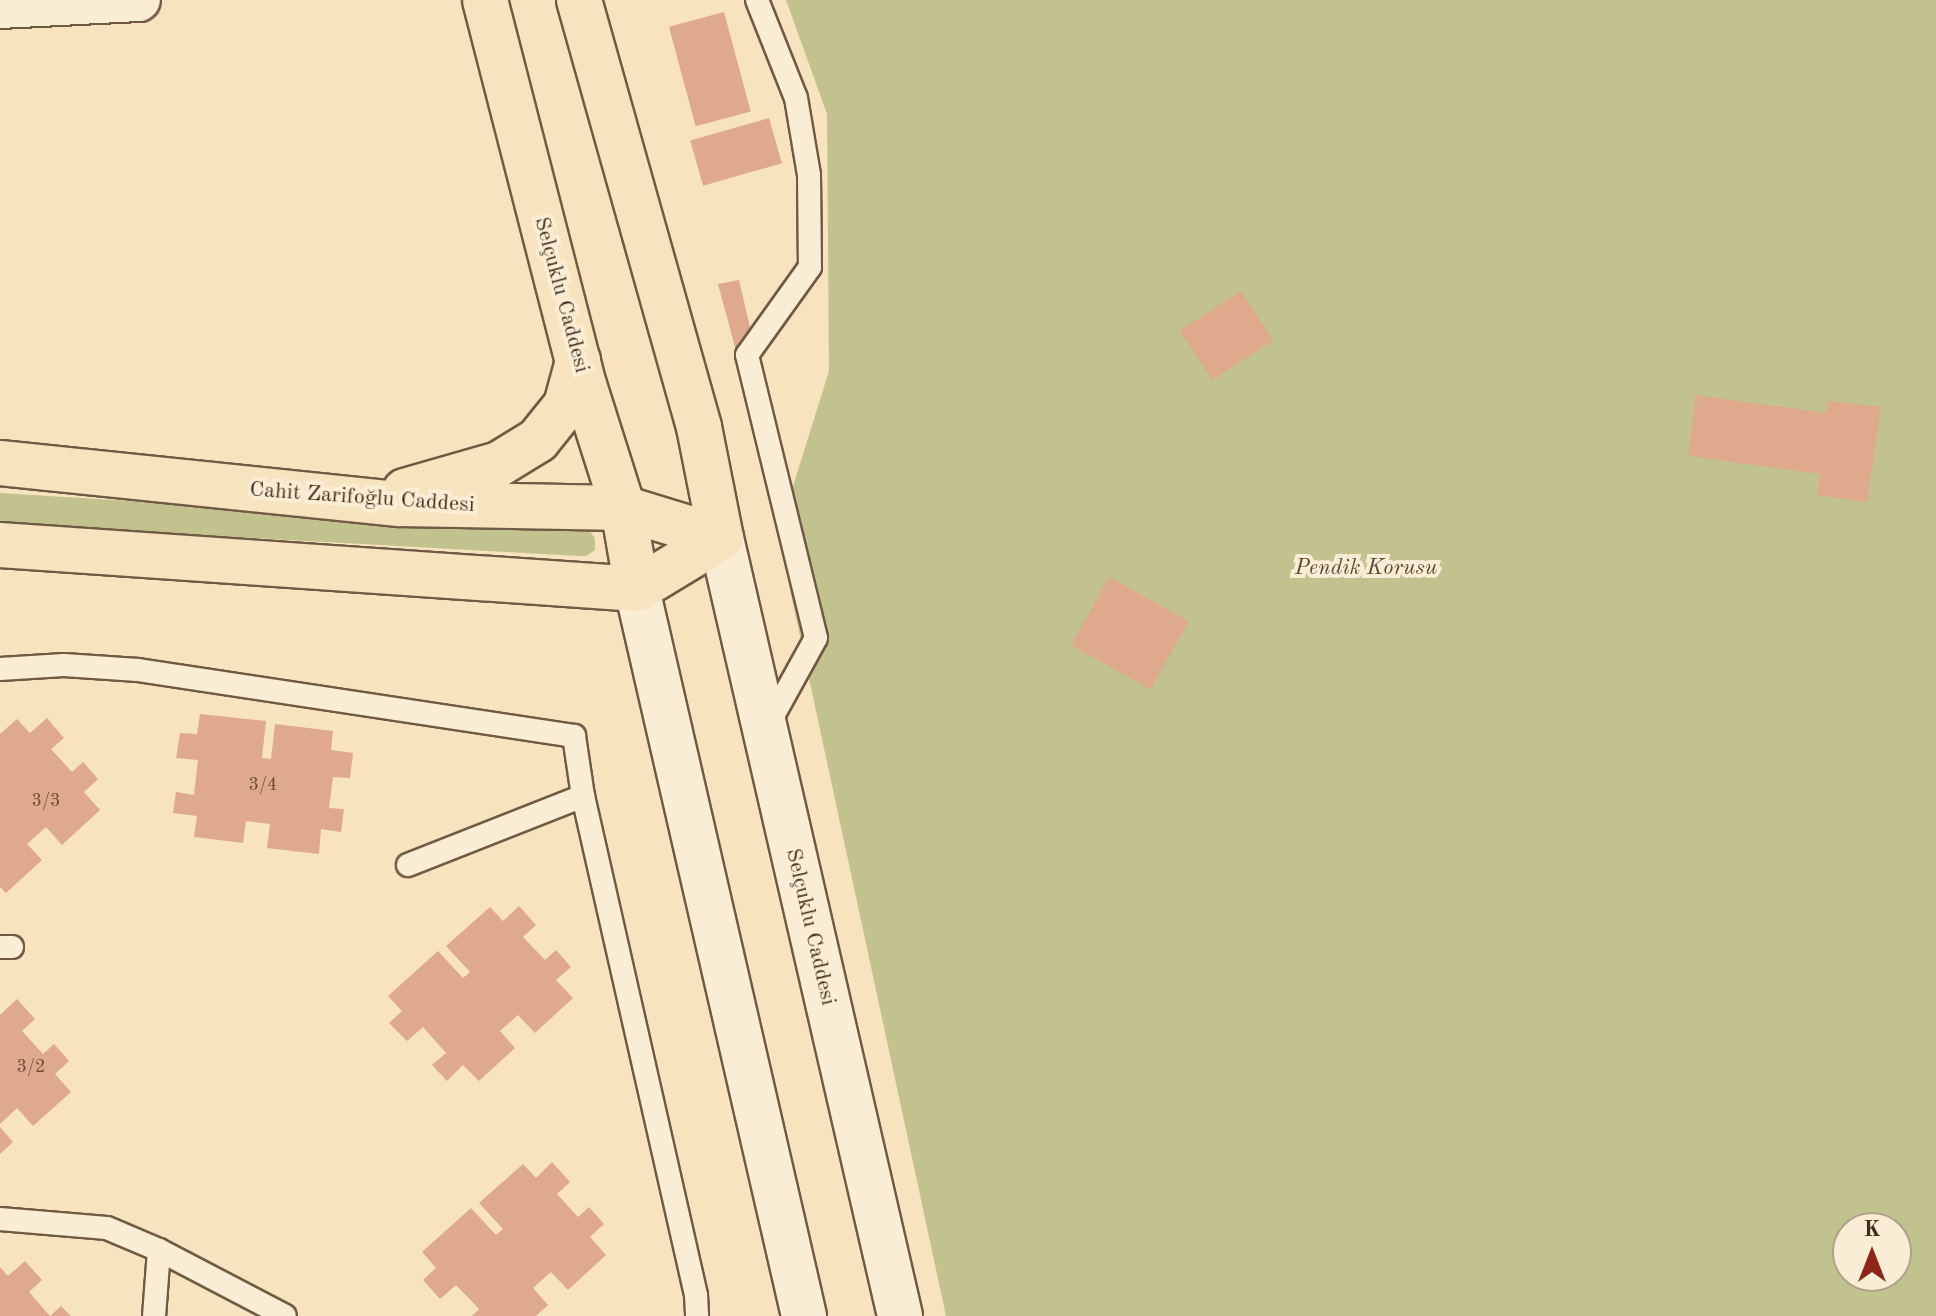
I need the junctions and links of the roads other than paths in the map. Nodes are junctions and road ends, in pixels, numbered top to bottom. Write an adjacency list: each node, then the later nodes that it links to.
1 (139, 0): 5 (street)
2 (485, 0): 6 (main road, Selçuklu Caddesi)
3 (579, 0): 10 (main road, Selçuklu Caddesi)
4 (757, 0): 14 (lane)
5 (0, 7)
6 (578, 361): 8 (main road); 9 (main road, Selçuklu Caddesi)
7 (0, 463): 8 (main road, Cahit Zarifoğlu Caddesi)
8 (356, 501): 9 (main road, Cahit Zarifoğlu Caddesi)
9 (623, 508): 10 (main road, Cahit Zarifoğlu Caddesi); 12 (main road, Selçuklu Caddesi)
10 (721, 538): 12 (main road); 14 (main road, Selçuklu Caddesi)
11 (0, 545): 12 (main road)
12 (637, 589): 22 (main road, Selçuklu Caddesi)
13 (0, 669): 15 (lane)
14 (765, 731): 23 (main road, Selçuklu Caddesi)
15 (583, 796): 16 (lane); 21 (lane)
16 (408, 865)
17 (0, 1219): 18 (lane)
18 (159, 1250): 19 (lane); 20 (lane)
19 (154, 1316)
20 (285, 1316)
21 (697, 1316)
22 (804, 1316)
23 (900, 1316)

